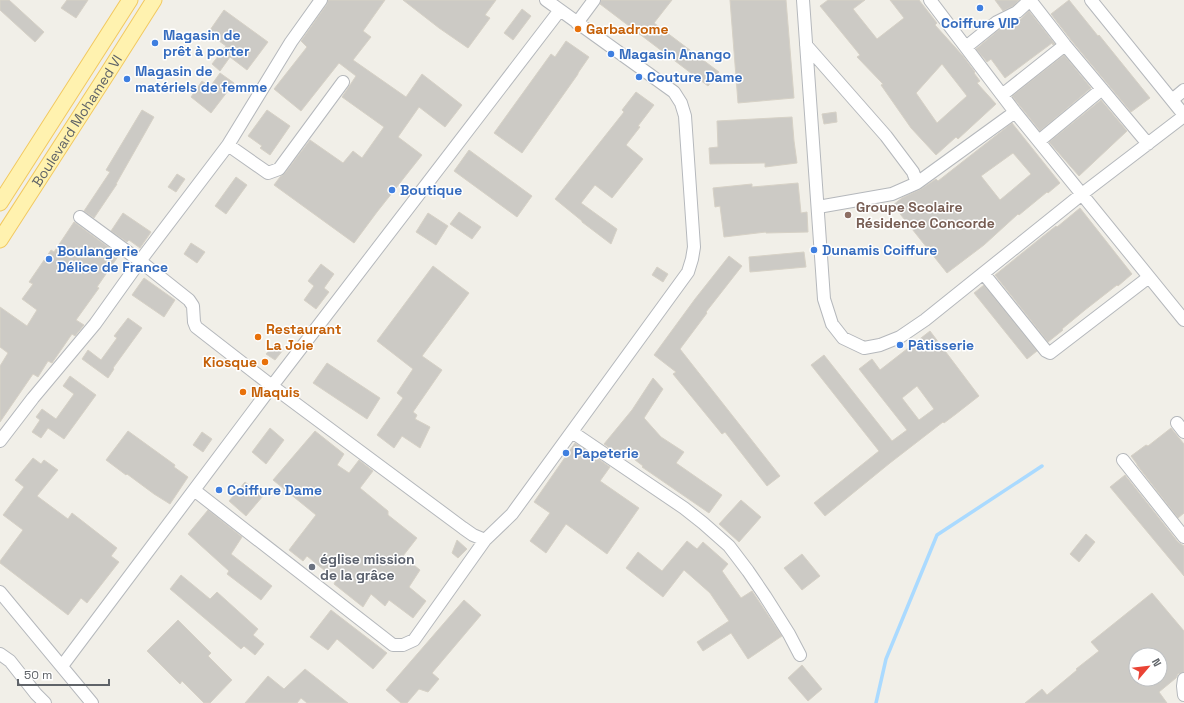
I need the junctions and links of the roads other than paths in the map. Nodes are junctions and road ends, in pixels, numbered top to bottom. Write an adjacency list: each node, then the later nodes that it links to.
1 (130, 0): 27 (main road, Boulevard Mohamed VI)
2 (154, 0): 30 (main road, Boulevard Mohamed VI)
3 (321, 0): 24 (street)
4 (546, 0): 10 (street)
5 (594, 0): 11 (street)
6 (803, 0): 12 (street)
7 (930, 0): 14 (street)
8 (1030, 0): 13 (street); 14 (street)
9 (1091, 0): 19 (street)
10 (560, 10): 11 (street); 35 (street)
11 (577, 23): 36 (street)
12 (806, 45): 25 (street); 28 (street)
13 (1065, 45): 16 (street); 18 (street)
14 (966, 48): 18 (street)
15 (343, 82): 24 (street)
16 (1102, 89): 22 (street); 23 (street)
17 (1184, 90): 19 (street)
18 (1002, 95): 20 (street)
19 (1172, 100): 21 (street)
20 (1015, 112): 22 (street); 25 (street)
21 (1184, 116): 23 (street)
22 (1039, 142): 26 (street)
23 (1148, 144): 26 (street)
24 (228, 145): 31 (street)
25 (917, 183): 28 (street)
26 (1082, 194): 32 (street); 33 (street)
27 (0, 203)
28 (818, 207): 32 (street)
29 (80, 217): 31 (street)
30 (0, 240)
31 (140, 261): 35 (street); 37 (street)
32 (984, 274): 33 (street)
33 (1149, 277): 34 (street)
34 (1184, 320)
35 (272, 386): 39 (street); 41 (street)
36 (572, 432): 41 (street); 44 (street)
37 (0, 441)
38 (1123, 460): 40 (street)
39 (194, 490): 41 (street); 45 (street)
40 (1184, 537)
41 (486, 540)
42 (0, 592): 45 (street)
43 (0, 654): 48 (street)
44 (800, 655)
45 (62, 666): 49 (street)
46 (1184, 678): 47 (street)
47 (1184, 695)
48 (45, 703)
49 (92, 703)

